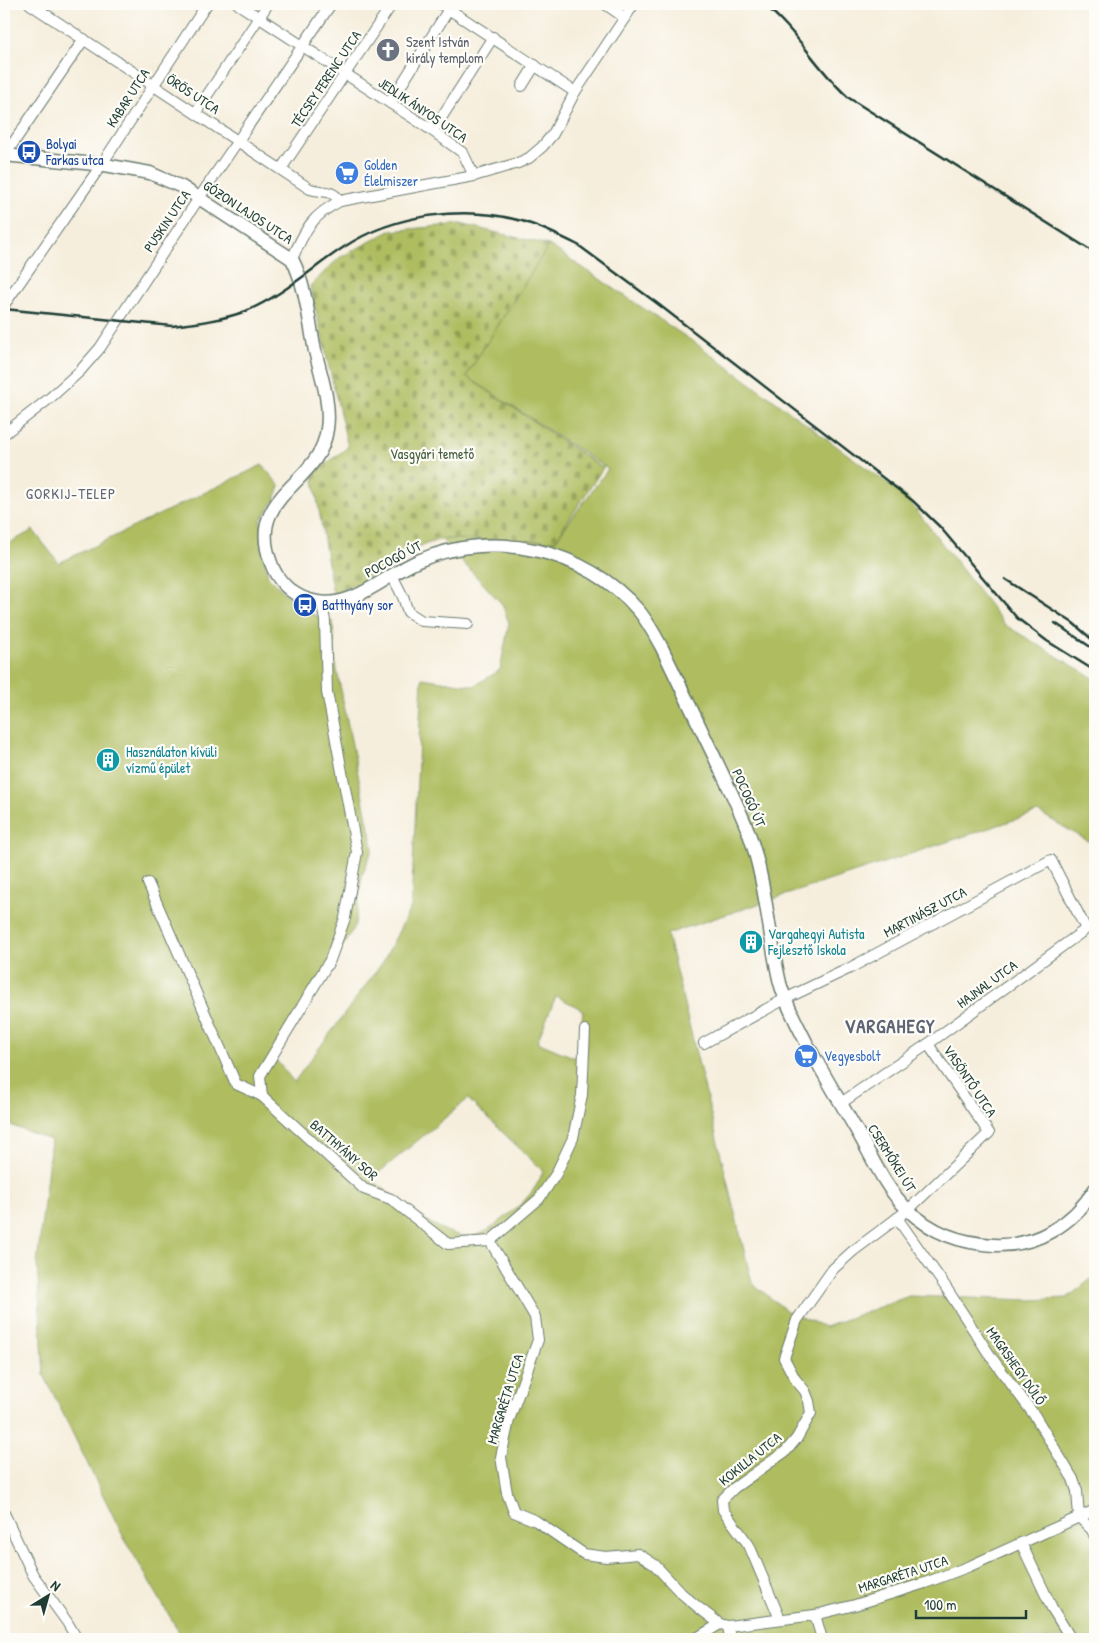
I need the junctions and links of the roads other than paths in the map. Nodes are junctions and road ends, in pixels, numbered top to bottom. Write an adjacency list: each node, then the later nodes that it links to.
1 (30, 4): 13 (street, ÖRÖS UTCA)
2 (207, 4): 17 (street, KABAR UTCA)
3 (238, 4): 11 (street, JEDLIK ÁNYOS UTCA)
4 (268, 4): 11 (street)
5 (332, 4): 14 (street, PUSKIN UTCA)
6 (392, 4): 16 (street, TÉCSEY FERENC UTCA)
7 (605, 4): 10 (street)
8 (634, 4): 10 (street, GÓZON LAJOS UTCA)
9 (445, 6): 12 (street); 20 (street)
10 (624, 17): 19 (street, GÓZON LAJOS UTCA)
11 (259, 18): 14 (street, JEDLIK ÁNYOS UTCA); 21 (street)
12 (493, 37): 15 (street); 22 (street)
13 (84, 39): 17 (street, ÖRÖS UTCA); 24 (street)
14 (304, 47): 16 (street, JEDLIK ÁNYOS UTCA); 23 (street, PUSKIN UTCA)
15 (535, 66): 18 (street); 19 (street)
16 (346, 75): 20 (street, JEDLIK ÁNYOS UTCA); 26 (street, TÉCSEY FERENC UTCA)
17 (153, 84): 21 (street, ÖRÖS UTCA); 25 (street, KABAR UTCA)
18 (522, 86)
19 (575, 92): 27 (street, GÓZON LAJOS UTCA)
20 (390, 103): 22 (street, JEDLIK ÁNYOS UTCA)
21 (196, 112): 23 (street, ÖRÖS UTCA)
22 (427, 128): 27 (street, JEDLIK ÁNYOS UTCA)
23 (238, 140): 26 (street, ÖRÖS UTCA); 28 (street, PUSKIN UTCA)
24 (4, 155): 25 (main road, GÓZON LAJOS UTCA)
25 (102, 164): 28 (main road, GÓZON LAJOS UTCA); 31 (street, KABAR UTCA)
26 (281, 169): 29 (street, ÖRÖS UTCA)
27 (474, 176): 29 (street, GÓZON LAJOS UTCA)
28 (199, 198): 30 (main road, GÓZON LAJOS UTCA); 32 (street, PUSKIN UTCA)
29 (340, 201): 30 (street, GÓZON LAJOS UTCA)
30 (292, 259): 34 (main road, POCOGÓ ÚT)
31 (4, 305)
32 (4, 434)
33 (392, 575): 34 (main road, POCOGÓ ÚT); 35 (street); 38 (main road, POCOGÓ ÚT)
34 (322, 604): 43 (street)
35 (468, 624)
36 (1051, 860): 39 (street, MARTINÁSZ UTCA); 42 (street, HAJNAL UTCA)
37 (148, 883): 43 (street, BATTHYÁNY SOR)
38 (769, 923): 39 (main road, CSERMŐKEI ÚT)
39 (785, 999): 41 (street, MARTINÁSZ UTCA); 44 (main road, CSERMŐKEI ÚT)
40 (585, 1030): 49 (street)
41 (704, 1043)
42 (928, 1044): 44 (street, HAJNAL UTCA); 45 (street, VASÖNTŐ UTCA)
43 (262, 1096): 49 (street, BATTHYÁNY SOR)
44 (840, 1103): 47 (main road, CSERMŐKEI ÚT)
45 (989, 1133): 47 (street, KOKILLA UTCA)
46 (1095, 1189): 47 (main road, CSERMŐKEI ÚT)
47 (908, 1210): 48 (street, KOKILLA UTCA)
48 (897, 1218): 52 (street, MAGASHEGY DŰLŐ); 56 (street, KOKILLA UTCA)
49 (490, 1240): 57 (street, MARGARÉTA UTCA)
50 (1095, 1510): 52 (street, MARGARÉTA UTCA)
51 (4, 1513): 58 (street)
52 (1079, 1517): 53 (street); 54 (street, MARGARÉTA UTCA)
53 (1095, 1537)
54 (1021, 1543): 55 (street, MARGARÉTA UTCA); 62 (street)
55 (815, 1615): 56 (street, MARGARÉTA UTCA); 61 (street)
56 (780, 1619): 57 (street, MARGARÉTA UTCA)
57 (724, 1625): 59 (street); 60 (street)
58 (76, 1639)
59 (695, 1639)
60 (730, 1639)
61 (822, 1639)
62 (1071, 1639)

